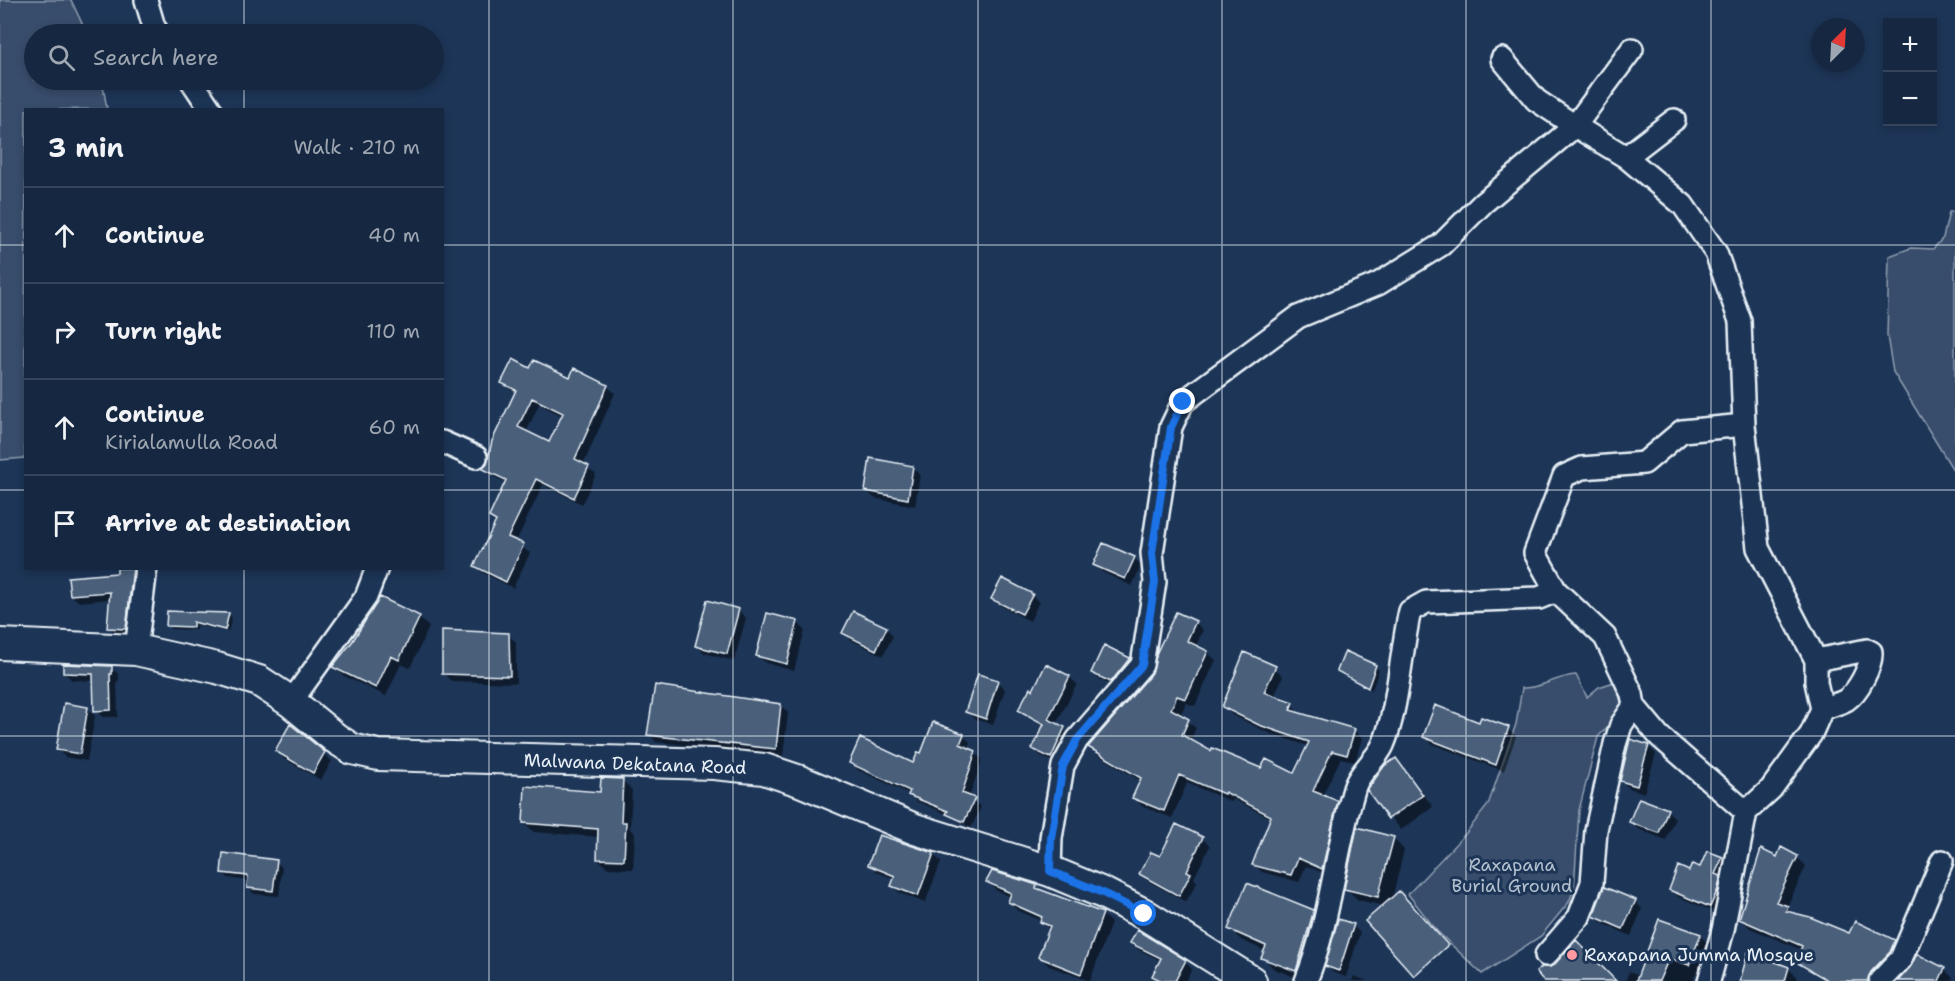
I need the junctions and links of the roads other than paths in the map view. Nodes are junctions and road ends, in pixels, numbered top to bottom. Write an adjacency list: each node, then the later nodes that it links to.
1 (146, 0): 2 (street)
2 (153, 24)
3 (1632, 49): 8 (street)
4 (1502, 59): 8 (street)
5 (198, 90): 6 (street)
6 (210, 108)
7 (1674, 120): 9 (street)
8 (1575, 126): 9 (street); 24 (street)
9 (1626, 157): 10 (street)
10 (1744, 425): 15 (street); 18 (street)
11 (444, 443): 12 (street)
12 (476, 457)
13 (146, 570): 17 (street)
14 (376, 570): 19 (street)
15 (1556, 591): 20 (street); 27 (street)
16 (0, 644): 17 (main road, Malwana Dekatana Road)
17 (136, 650): 19 (main road, Malwana Dekatana Road)
18 (1816, 660): 21 (street); 21 (street)
19 (291, 702): 24 (main road, Malwana Dekatana Road)
20 (1634, 706): 22 (street); 25 (street)
21 (1822, 709): 22 (street)
22 (1746, 812): 28 (street)
23 (1942, 861): 29 (street)
24 (1050, 871): 26 (main road, Malwana Dekatana Road)
25 (1546, 956)
26 (1251, 981)
27 (1306, 981)
28 (1709, 981)
29 (1880, 981)

